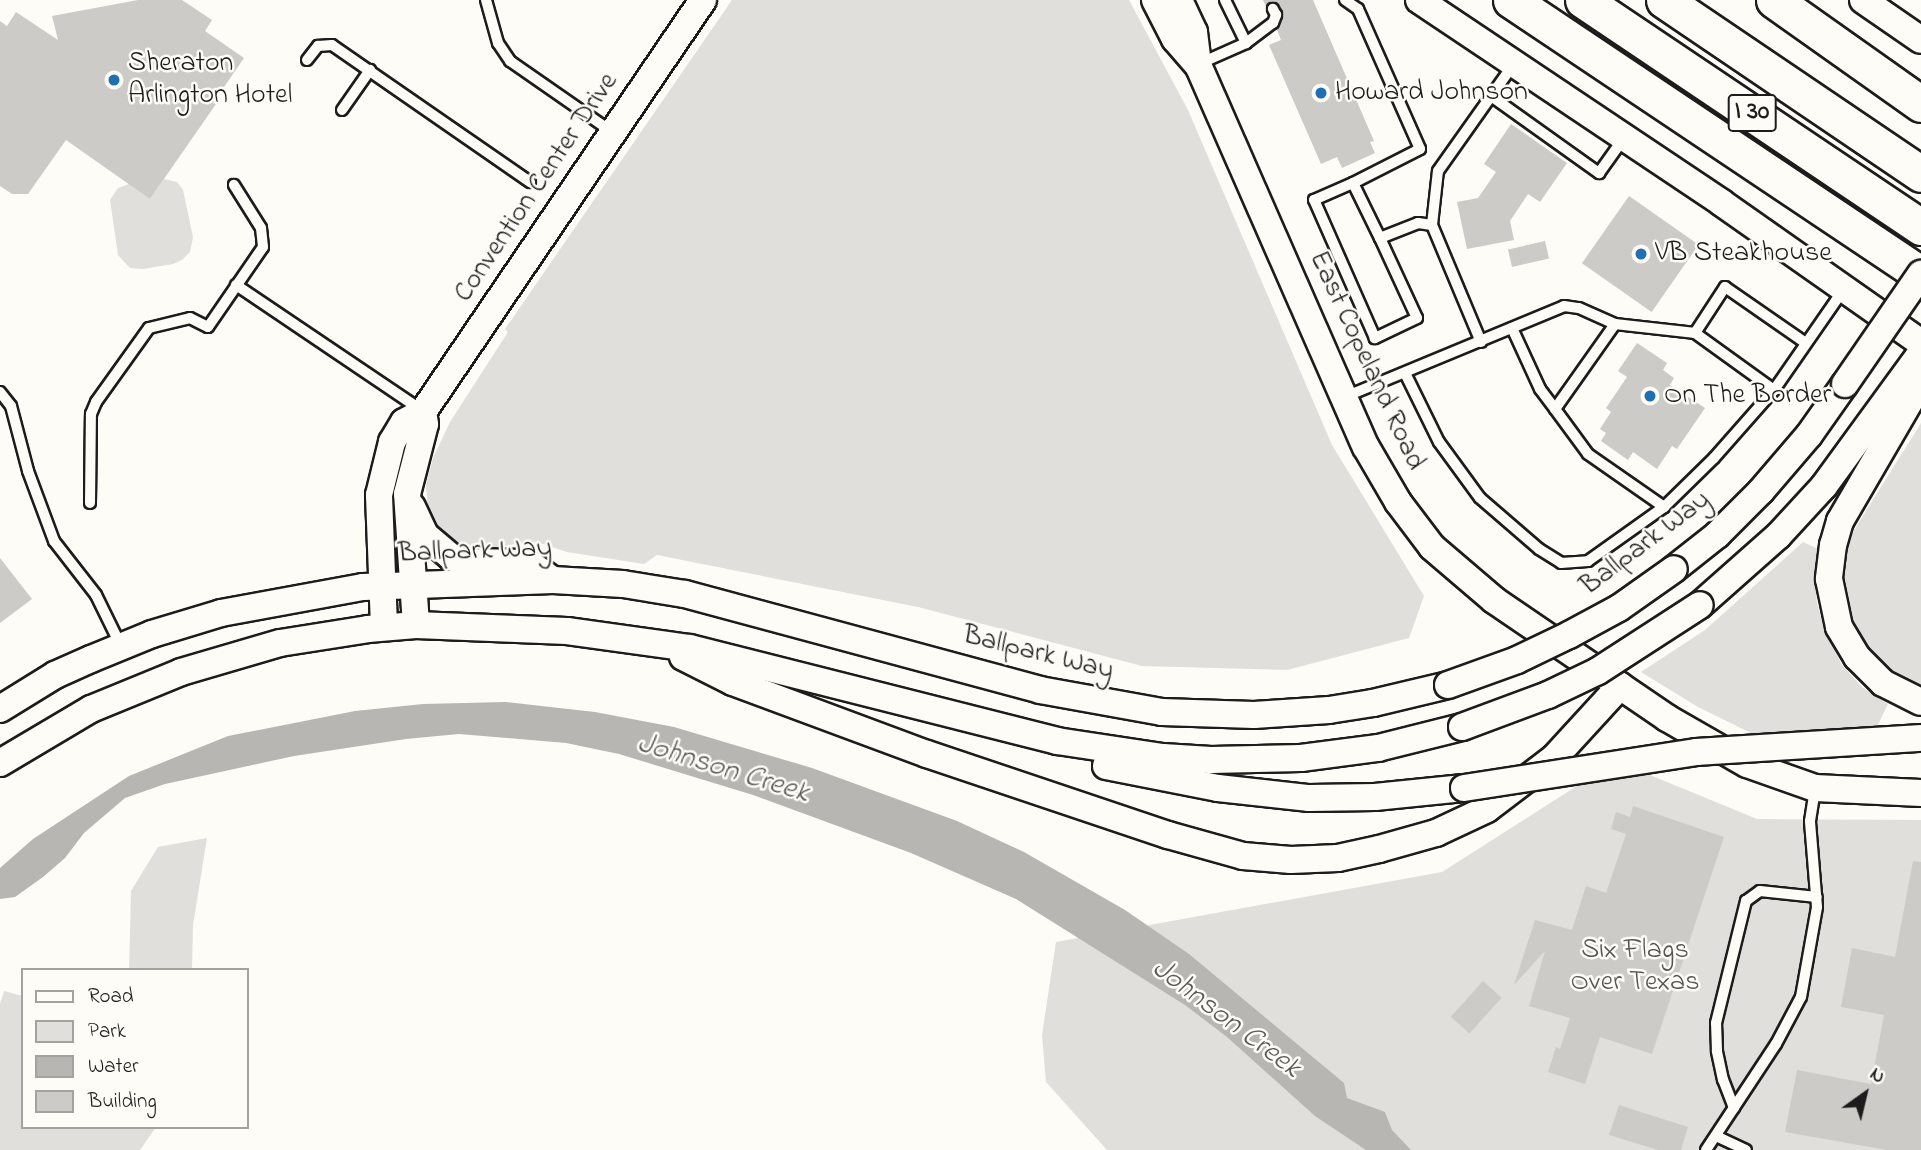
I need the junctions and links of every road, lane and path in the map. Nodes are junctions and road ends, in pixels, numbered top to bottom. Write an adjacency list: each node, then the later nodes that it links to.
1 (486, 0): 24 (lane)
2 (703, 0): 24 (main road, Convention Center Drive)
3 (1155, 0): 19 (main road, East Copeland Road)
4 (1179, 0): 19 (main road, East Copeland Road)
5 (1225, 0): 16 (lane)
6 (1345, 0): 28 (lane)
7 (1419, 0): 18 (main road)
8 (1511, 0): 34 (highway, I 30)
9 (1583, 0): 32 (highway, I 30)
10 (1608, 0): 30 (highway)
11 (1664, 0): 26 (highway)
12 (1774, 0): 22 (highway)
13 (1863, 0): 15 (main road)
14 (1273, 9): 16 (lane)
15 (1921, 40)
16 (1246, 43): 19 (lane)
17 (307, 60): 20 (lane)
18 (1514, 64): 21 (lane); 25 (main road)
19 (1198, 65): 50 (main road, East Copeland Road)
20 (370, 70): 23 (lane); 27 (lane)
21 (1491, 96): 25 (lane); 31 (lane)
22 (1921, 104)
23 (342, 110)
24 (613, 133): 52 (main road, Convention Center Drive)
25 (1624, 138): 37 (main road)
26 (1921, 174)
27 (530, 182)
28 (1353, 183): 33 (lane); 33 (lane)
29 (234, 185): 36 (lane)
30 (1921, 204)
31 (1432, 225): 33 (lane); 42 (lane)
32 (1921, 227)
33 (1380, 238)
34 (1890, 254): 35 (highway, I 30); 38 (highway)
35 (1921, 274): 57 (main road, Ballpark Way, bridge)
36 (236, 285): 52 (lane); 55 (lane)
37 (1844, 288): 43 (lane); 44 (main road)
38 (1921, 294)
39 (1615, 324): 40 (lane); 41 (lane); 51 (lane)
40 (1512, 328): 42 (lane); 51 (lane)
41 (1695, 333): 43 (lane); 48 (lane)
42 (1481, 342): 46 (lane)
43 (1806, 343): 48 (lane)
44 (1921, 343)
45 (1921, 353): 53 (main road)
46 (1405, 373): 50 (lane); 56 (lane)
47 (1921, 382): 53 (main road)
48 (1774, 390): 56 (lane)
49 (0, 392): 63 (lane)
50 (1344, 397): 64 (main road, East Copeland Road)
51 (1555, 409): 56 (lane)
52 (423, 411): 54 (main road, Convention Center Drive); 59 (main road, Convention Center Drive)
53 (1891, 415): 66 (main road); 67 (main road, bridge)
54 (407, 494): 57 (main road); 58 (main road, Convention Center Drive)
55 (90, 503)
56 (1664, 508)
57 (553, 580): 58 (main road, Ballpark Way)
58 (412, 585): 59 (main road, Ballpark Way); 60 (main road, Convention Center Drive)
59 (381, 587): 61 (main road, Convention Center Drive); 63 (main road, Ballpark Way)
60 (416, 625): 61 (main road); 62 (main road)
61 (384, 626): 65 (main road)
62 (650, 641): 64 (main road); 67 (main road)
63 (121, 647): 65 (main road); 68 (main road, Ballpark Way)
64 (1620, 686): 71 (main road, East Copeland Road)
65 (138, 687): 70 (main road)
66 (1921, 702)
67 (921, 708): 69 (main road, bridge)
68 (0, 709)
69 (1921, 738)
70 (0, 763)
71 (1815, 788): 72 (main road, East Copeland Road); 73 (lane)
72 (1921, 793)
73 (1817, 897): 74 (lane); 74 (lane)
74 (1734, 1108): 75 (lane)
75 (1716, 1136): 76 (lane); 77 (lane)
76 (1706, 1150)
77 (1746, 1150)

